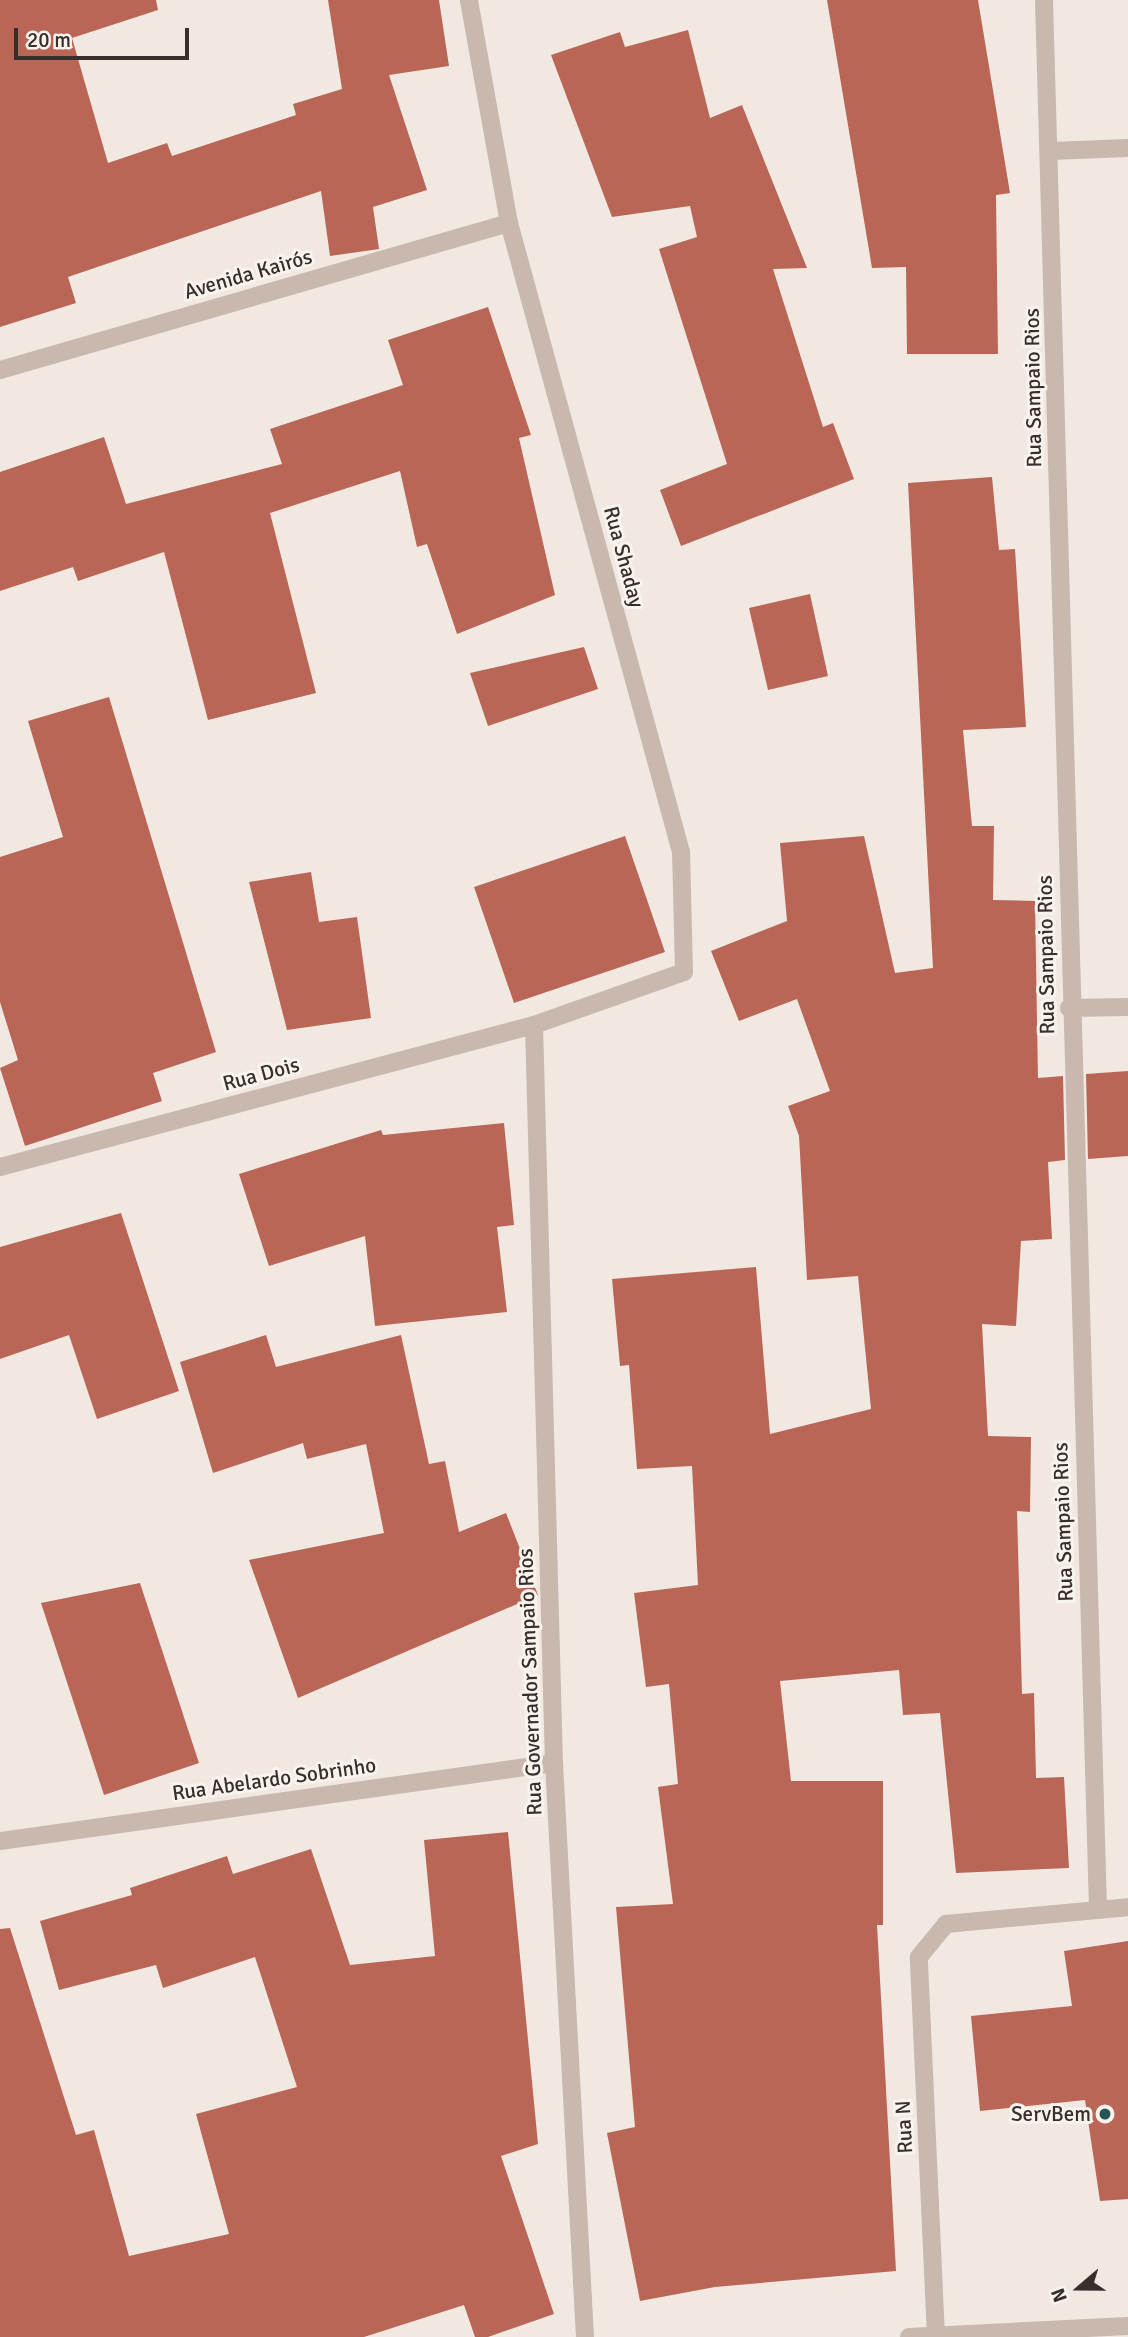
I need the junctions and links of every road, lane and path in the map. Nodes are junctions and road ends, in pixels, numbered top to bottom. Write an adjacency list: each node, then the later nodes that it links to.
1 (469, 0): 5 (street, Rua Shaday)
2 (1044, 0): 4 (street, Rua Sampaio Rios)
3 (1128, 148): 4 (street)
4 (1051, 151): 8 (street, Rua Sampaio Rios)
5 (509, 223): 6 (street, Avenida Kairós); 9 (street, Rua Shaday)
6 (0, 369)
7 (1128, 1007): 8 (street)
8 (1069, 1008): 14 (street, Rua Sampaio Rios)
9 (534, 1025): 10 (street, Rua Dois); 11 (street, Rua Governador Sampaio Rios)
10 (0, 1167)
11 (554, 1763): 12 (street, Rua Abelardo Sobrinho); 17 (street, Rua Governador Sampaio Rios)
12 (0, 1841)
13 (1128, 1907): 14 (street)
14 (1098, 1909): 16 (street, Rua N)
15 (1128, 2326): 16 (street)
16 (936, 2336): 18 (street)
17 (585, 2337)
18 (909, 2337)

